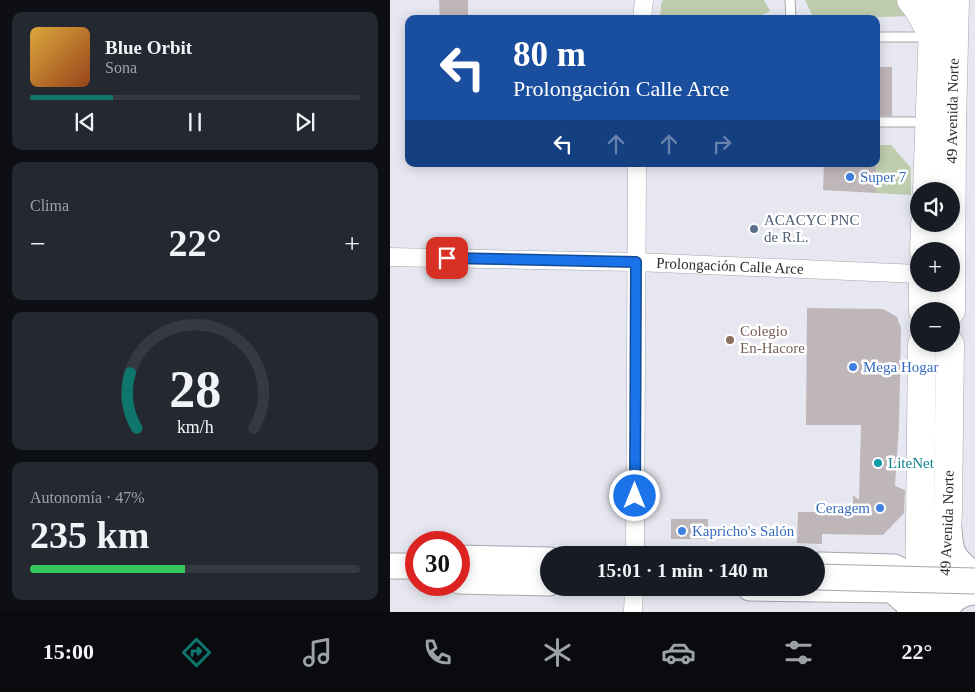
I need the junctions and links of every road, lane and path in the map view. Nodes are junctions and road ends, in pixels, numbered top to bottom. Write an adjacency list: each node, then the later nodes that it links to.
1 (644, 0): 7 (street)
2 (790, 0): 8 (lane)
3 (911, 0): 10 (main road)
4 (934, 0): 10 (main road, 49 Avenida Norte)
5 (955, 0): 12 (main road, 49 Avenida Norte)
6 (975, 5): 12 (main road)
7 (642, 15)
8 (791, 15)
9 (880, 37): 10 (lane)
10 (923, 37): 12 (main road, 49 Avenida Norte)
11 (880, 122): 12 (lane)
12 (941, 124): 14 (main road, 49 Avenida Norte); 18 (main road, 49 Avenida Norte)
13 (637, 167): 16 (street)
14 (929, 182)
15 (390, 256): 16 (street, Prolongación Calle Arce)
16 (636, 262): 17 (street, Prolongación Calle Arce); 23 (street)
17 (910, 274)
18 (951, 302)
19 (922, 352): 21 (main road, 49 Avenida Norte)
20 (950, 352): 22 (main road, 49 Avenida Norte)
21 (920, 510): 27 (street); 39 (main road, 49 Avenida Norte)
22 (948, 511): 31 (street); 40 (main road, 49 Avenida Norte)
23 (635, 546)
24 (470, 558): 25 (street)
25 (540, 560)
26 (825, 565): 27 (street)
27 (889, 566): 35 (street)
28 (470, 570): 29 (street)
29 (540, 572)
30 (825, 577): 31 (street, bridge)
31 (972, 580): 40 (street)
32 (470, 581): 33 (street)
33 (540, 583)
34 (825, 589): 35 (street)
35 (892, 590): 38 (street)
36 (634, 596): 37 (street)
37 (633, 612)
38 (912, 612)
39 (919, 612)
40 (944, 612)

